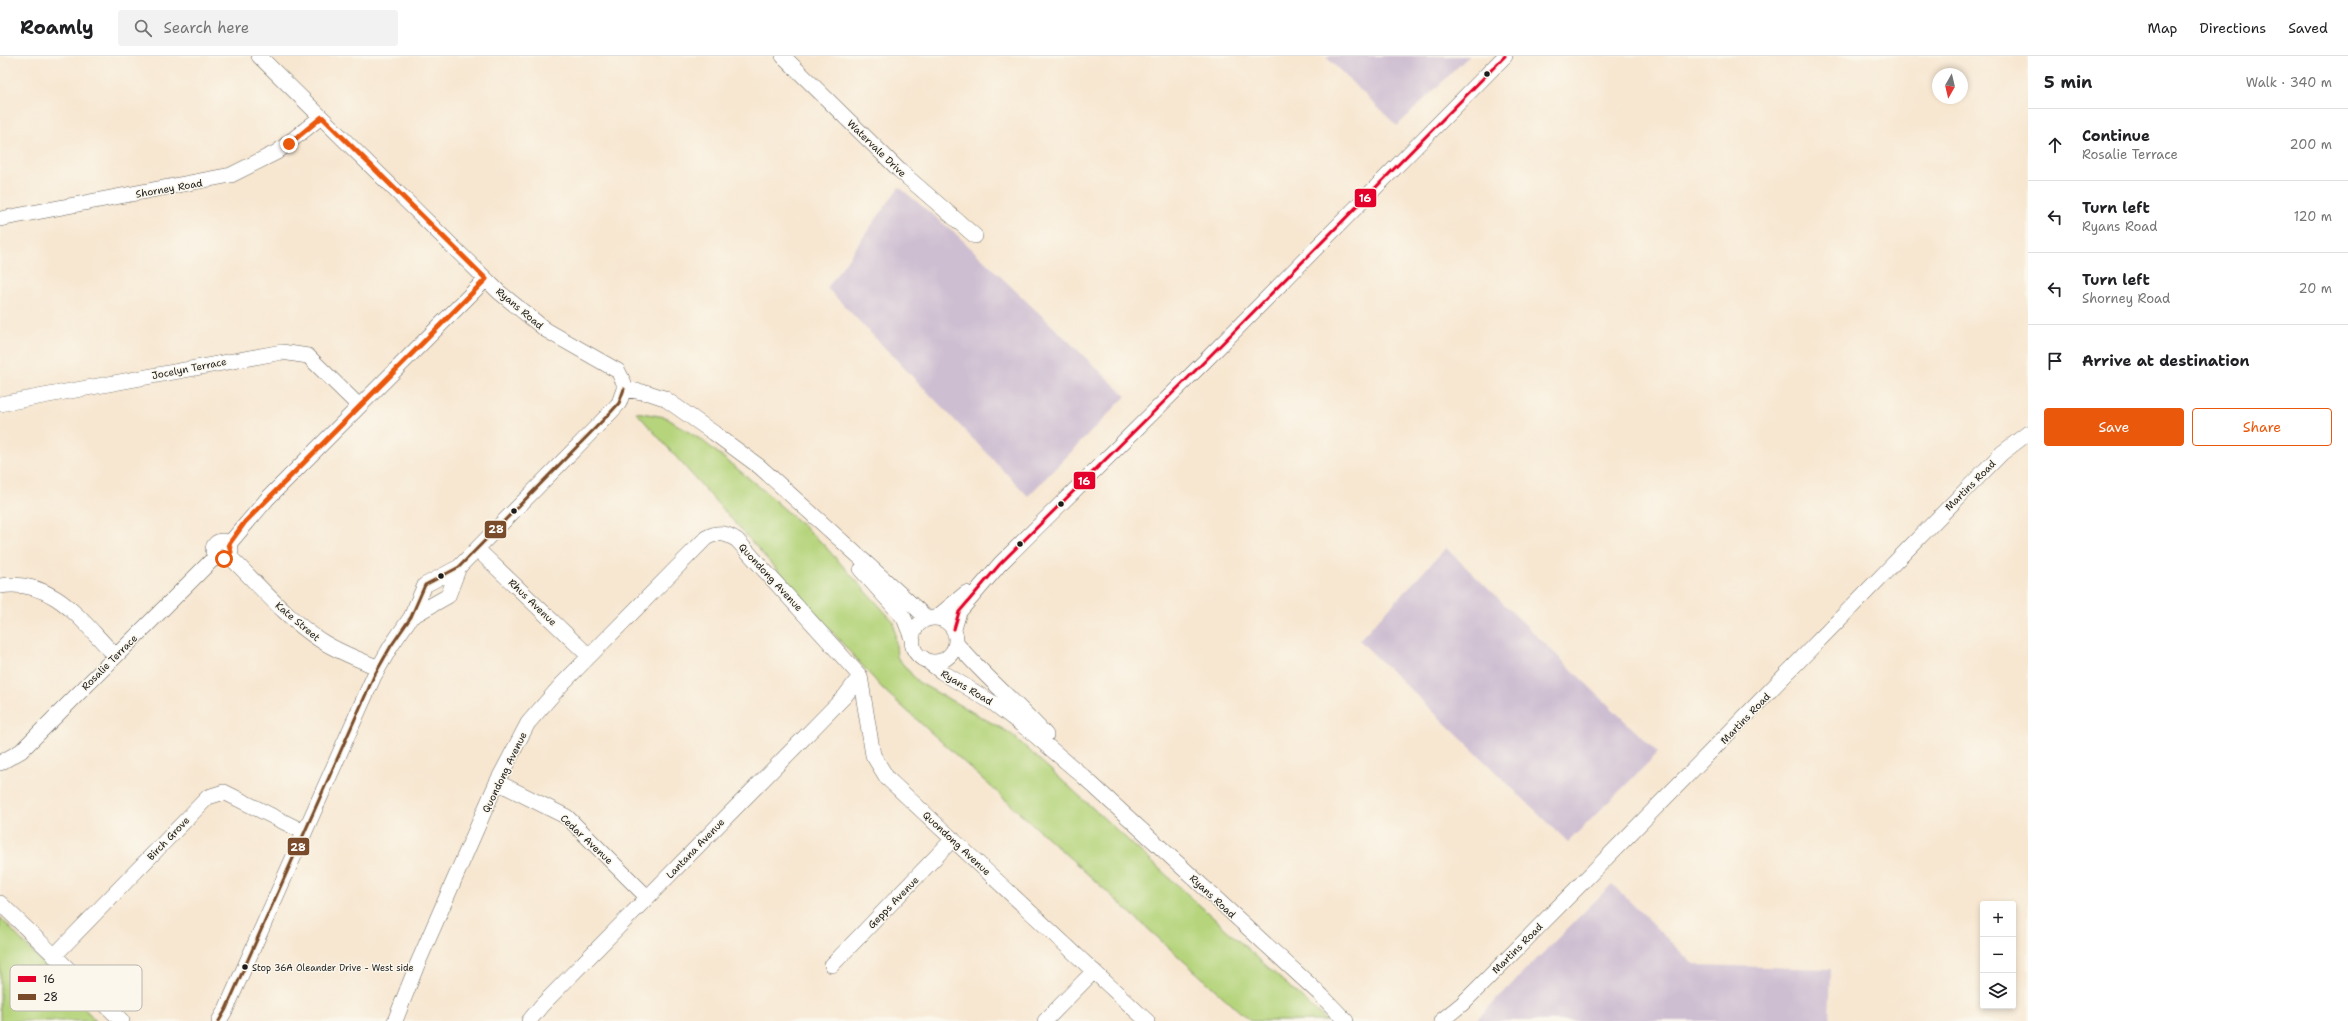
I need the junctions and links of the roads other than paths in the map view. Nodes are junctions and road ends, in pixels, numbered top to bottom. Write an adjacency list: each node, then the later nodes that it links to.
1 (259, 56): 4 (street, Ryans Road)
2 (1505, 56): 15 (street)
3 (786, 57): 6 (street, Watervale Drive)
4 (322, 117): 5 (street, Shorney Road); 7 (street, Ryans Road)
5 (0, 219)
6 (975, 236)
7 (486, 279): 8 (street, Ryans Road); 10 (street, Rosalie Terrace)
8 (624, 389): 12 (street); 13 (street)
9 (0, 404): 10 (street, Jocelyn Terrace)
10 (359, 406): 14 (street, Rosalie Terrace)
11 (2028, 433): 38 (street, Martins Road)
12 (809, 514): 19 (street); 21 (street)
13 (477, 548): 16 (street); 23 (street, Rhus Avenue)
14 (224, 552): 22 (street, Rosalie Terrace); 25 (street, Kate Street)
15 (1000, 564): 19 (street); 20 (street)
16 (459, 567): 18 (street); 18 (street)
17 (0, 586): 22 (street)
18 (411, 617): 25 (street)
19 (932, 618): 20 (street); 21 (street)
20 (955, 636): 24 (street); 28 (street, Ryans Road)
21 (912, 641): 24 (street)
22 (115, 656): 27 (street, Rosalie Terrace)
23 (589, 656): 26 (street, Quondong Avenue); 29 (street, Quondong Avenue)
24 (923, 658): 28 (street, Ryans Road)
25 (378, 668): 30 (street)
26 (860, 676): 31 (street, Quondong Avenue); 32 (street, Lantana Avenue)
27 (0, 763)
28 (1084, 777): 40 (street, Ryans Road)
29 (497, 782): 32 (street, Cedar Avenue); 43 (street, Quondong Avenue)
30 (304, 832): 34 (street, Birch Grove); 42 (street)
31 (953, 839): 36 (street, Gepps Avenue); 37 (street, Quondong Avenue)
32 (648, 897): 44 (street, Lantana Avenue)
33 (0, 903): 34 (street)
34 (54, 956): 35 (street)
35 (63, 965)
36 (832, 965)
37 (1094, 972): 45 (street); 46 (street, Quondong Avenue)
38 (1462, 1004): 47 (street, Martins Road); 48 (street, Martins Road)
39 (112, 1011): 41 (street)
40 (1344, 1020)
41 (122, 1021)
42 (219, 1021)
43 (395, 1021)
44 (529, 1021)
45 (1045, 1021)
46 (1147, 1021)
47 (1441, 1021)
48 (1449, 1021)

